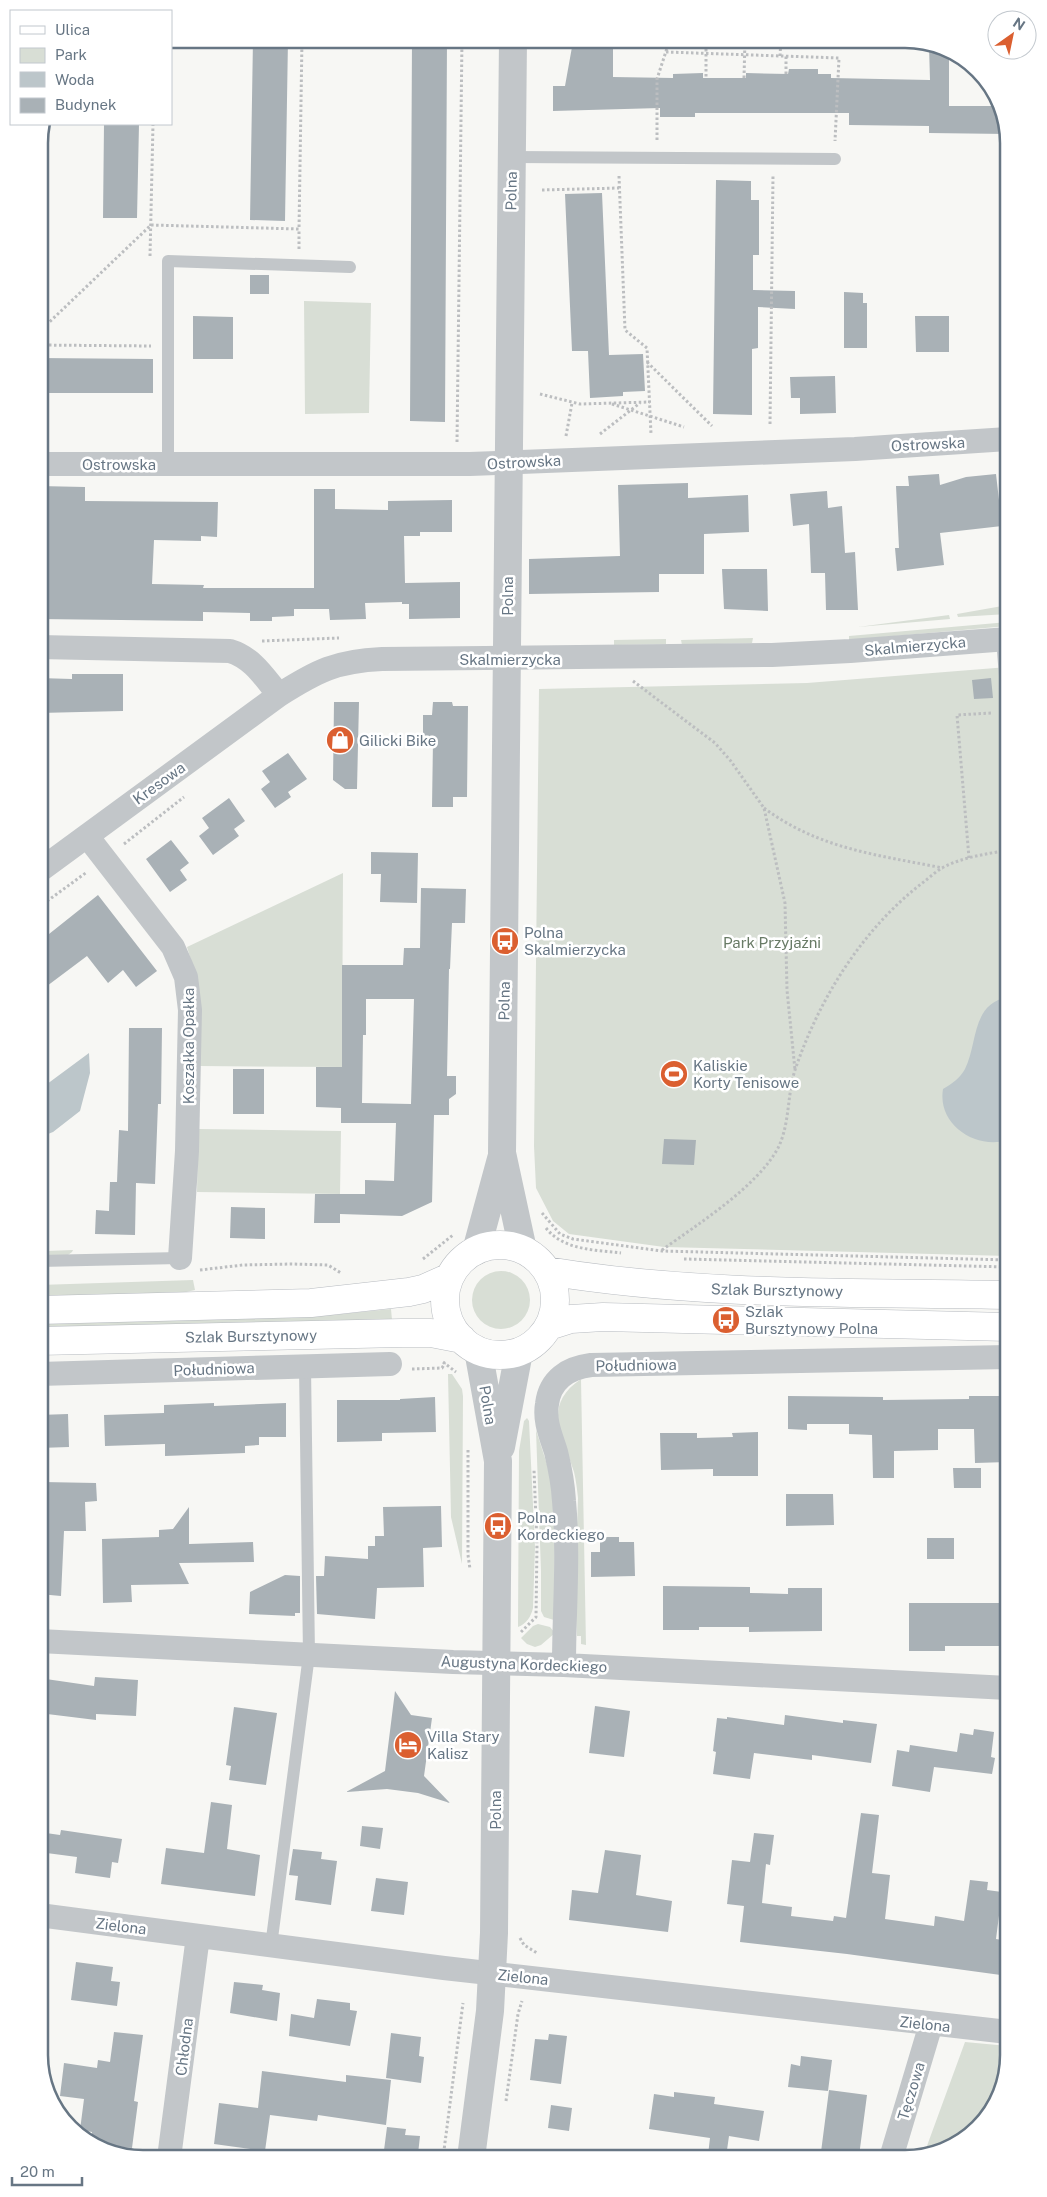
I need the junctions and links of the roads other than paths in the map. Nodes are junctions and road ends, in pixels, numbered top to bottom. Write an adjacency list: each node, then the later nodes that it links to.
1 (512, 48): 2 (street, Polna)
2 (512, 157): 3 (lane); 6 (street, Polna)
3 (834, 159)
4 (350, 267): 8 (lane)
5 (1000, 439): 6 (street, Ostrowska)
6 (508, 462): 8 (street, Ostrowska); 11 (street, Polna)
7 (48, 464): 8 (street, Ostrowska)
8 (168, 464)
9 (1000, 639): 11 (street, Skalmierzycka)
10 (48, 647): 12 (street)
11 (507, 659): 12 (street, Skalmierzycka); 15 (street, Polna)
12 (279, 695): 13 (street, Kresowa)
13 (87, 836): 14 (street, Kresowa); 19 (street, Koszałka Opałka)
14 (48, 865)
15 (502, 1153): 16 (street, Polna); 17 (street, Polna)
16 (467, 1241): 17 (main road); 21 (main road)
17 (523, 1250): 20 (main road)
18 (48, 1262): 19 (lane)
19 (188, 1264)
20 (547, 1271): 22 (main road, Szlak Bursztynowy); 24 (main road)
21 (450, 1277): 23 (main road, Szlak Bursztynowy); 27 (main road)
22 (1000, 1295)
23 (48, 1310)
24 (549, 1326): 25 (main road, Szlak Bursztynowy); 28 (main road)
25 (1000, 1327)
26 (48, 1341): 27 (main road, Szlak Bursztynowy)
27 (466, 1351): 28 (main road); 33 (street, Polna)
28 (519, 1352): 33 (street, Polna)
29 (1000, 1357): 37 (street, Południowa)
30 (390, 1364): 31 (street, Południowa)
31 (305, 1367): 32 (street, Południowa); 36 (lane)
32 (48, 1374)
33 (498, 1461): 35 (street, Polna)
34 (48, 1641): 36 (street, Augustyna Kordeckiego)
35 (496, 1652): 36 (street, Augustyna Kordeckiego); 37 (street, Augustyna Kordeckiego); 42 (street, Polna)
36 (309, 1655): 41 (lane)
37 (564, 1665): 38 (street, Augustyna Kordeckiego)
38 (1000, 1688)
39 (48, 1916): 40 (street, Zielona)
40 (198, 1936): 41 (street, Zielona); 45 (street, Chłodna)
41 (271, 1946): 42 (street, Zielona)
42 (493, 1974): 43 (street, Zielona); 46 (street, Polna)
43 (931, 2024): 44 (street, Zielona); 47 (street, Tęczowa)
44 (1000, 2031)
45 (170, 2149)
46 (472, 2149)
47 (893, 2150)

